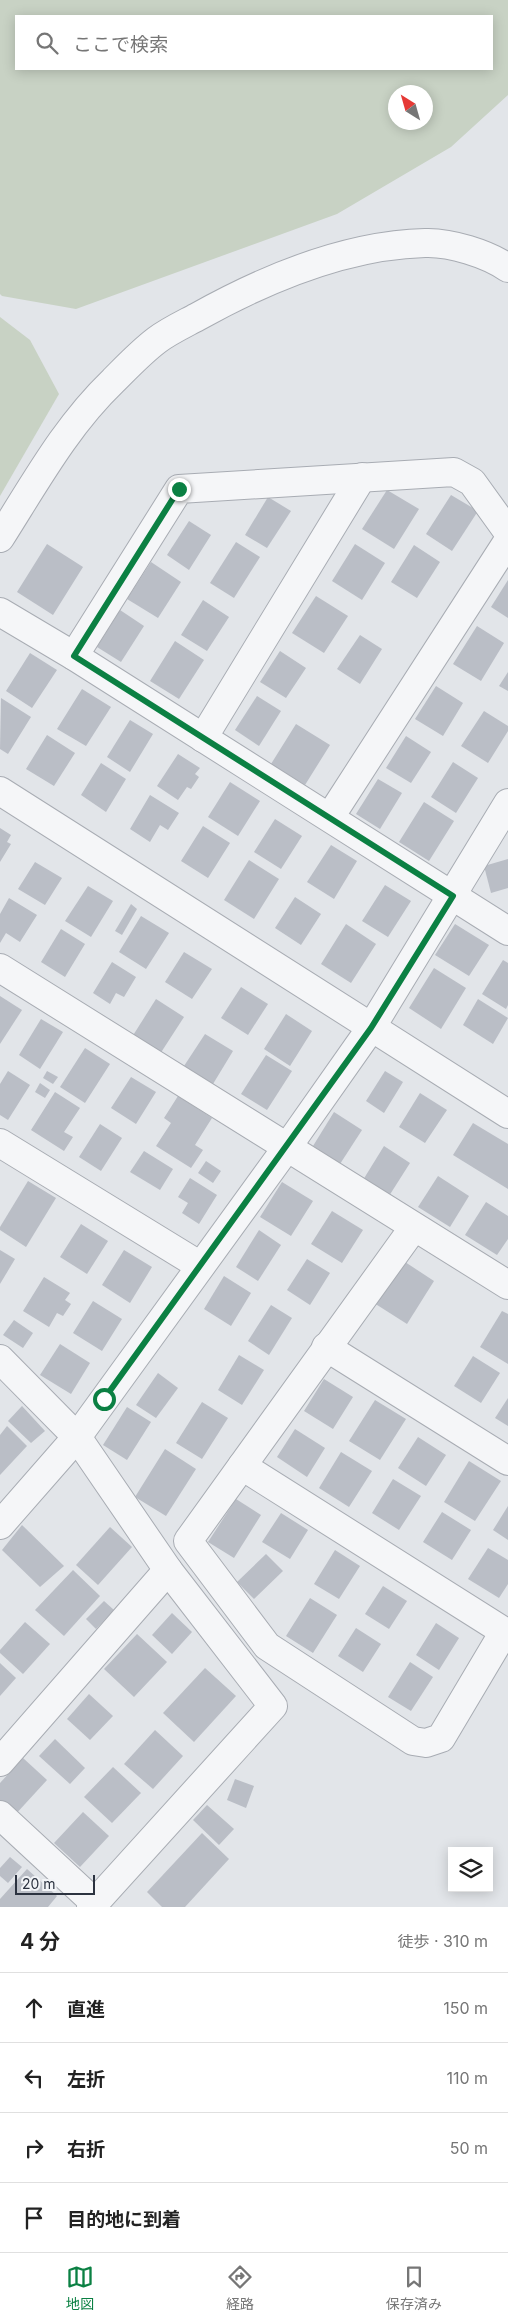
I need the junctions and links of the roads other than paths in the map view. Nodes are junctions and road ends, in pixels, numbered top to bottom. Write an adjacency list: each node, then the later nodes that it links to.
1 (508, 268): 4 (street)
2 (362, 476): 3 (street); 7 (street); 8 (street)
3 (508, 532)
4 (0, 538)
5 (508, 541): 11 (street)
6 (0, 612): 7 (street)
7 (74, 656): 8 (street)
8 (203, 738): 11 (street)
9 (0, 790): 15 (street)
10 (508, 803): 12 (street)
11 (330, 817): 12 (street)
12 (453, 896): 13 (street); 15 (street)
13 (508, 931)
14 (0, 968): 18 (street)
15 (371, 1028): 16 (street); 18 (street)
16 (508, 1114)
17 (0, 1143): 20 (street)
18 (288, 1146): 19 (street); 20 (street)
19 (414, 1227): 21 (street); 22 (street)
20 (199, 1265): 24 (street)
21 (508, 1285)
22 (326, 1347): 25 (street); 26 (street)
23 (0, 1359): 24 (street)
24 (77, 1438): 27 (street); 28 (street)
25 (508, 1461)
26 (242, 1466): 29 (street); 29 (street)
27 (0, 1525)
28 (168, 1570): 30 (street); 32 (street)
29 (506, 1633)
30 (0, 1762)
31 (0, 1815): 32 (street)
32 (93, 1905)

